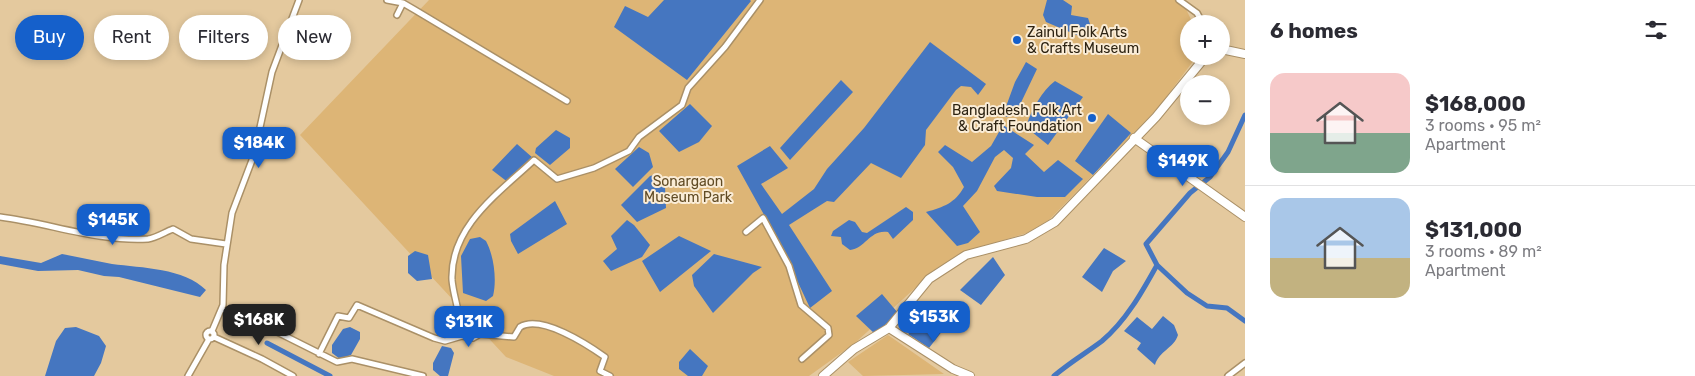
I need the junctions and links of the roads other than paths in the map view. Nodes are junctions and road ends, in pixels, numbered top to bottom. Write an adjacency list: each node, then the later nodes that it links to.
1 (299, 0): 16 (street)
2 (387, 0): 5 (street)
3 (760, 0): 18 (street)
4 (1179, 0): 7 (street)
5 (403, 3): 6 (street); 11 (street)
6 (397, 15)
7 (1199, 15)
8 (1230, 51): 9 (main road)
9 (1245, 54)
10 (1199, 65): 12 (main road)
11 (567, 101)
12 (1134, 138): 14 (main road); 19 (main road)
13 (0, 217): 16 (street)
14 (1245, 217)
15 (746, 232): 22 (street)
16 (226, 244): 17 (street)
17 (222, 309): 20 (street); 21 (street)
18 (458, 311)
19 (889, 328): 28 (main road); 29 (main road)
20 (212, 336): 24 (street); 25 (street)
21 (319, 354): 26 (street); 27 (street)
22 (802, 359)
23 (1245, 364): 30 (street)
24 (188, 376)
25 (293, 376)
26 (423, 376)
27 (610, 376)
28 (823, 376)
29 (970, 376)
30 (1228, 376)

